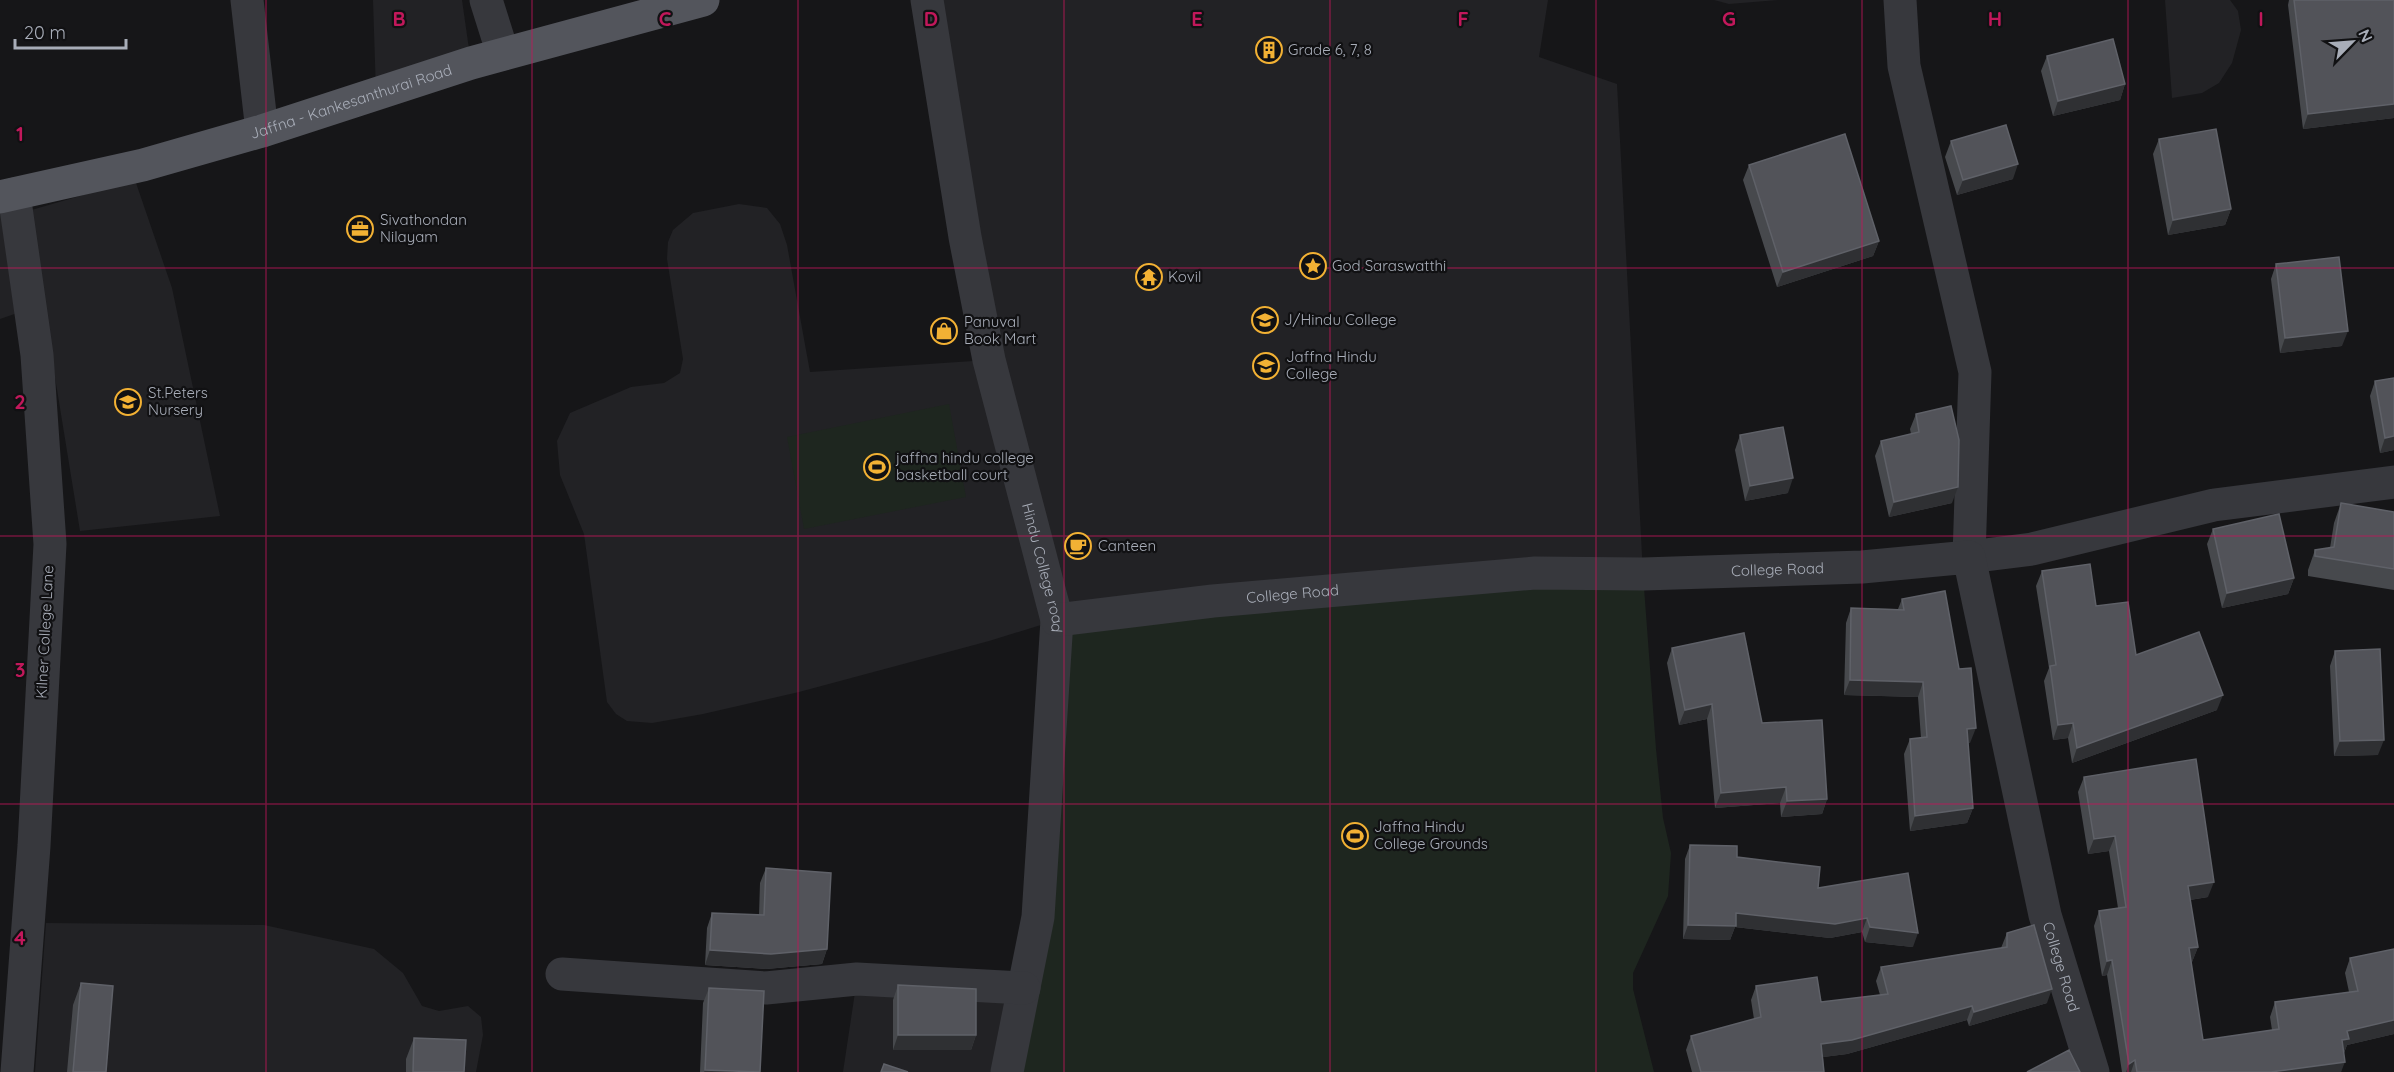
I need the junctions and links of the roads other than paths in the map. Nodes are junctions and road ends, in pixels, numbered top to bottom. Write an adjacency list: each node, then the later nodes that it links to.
1 (247, 0): 7 (street)
2 (486, 0): 6 (street)
3 (703, 0): 6 (main road, Jaffna - Kankesanthurai Road)
4 (927, 0): 11 (street, Hindu College road)
5 (1900, 0): 10 (street)
6 (503, 54): 7 (main road, Jaffna - Kankesanthurai Road)
7 (262, 130): 8 (main road, Jaffna - Kankesanthurai Road)
8 (7, 195): 12 (street, Kilner College Lane)
9 (2394, 482): 10 (street)
10 (1969, 557): 11 (street, College Road); 17 (street, College Road)
11 (1057, 620): 14 (street, Hindu College road)
12 (11, 964): 15 (street, Kilner College Lane)
13 (562, 974): 14 (street)
14 (1024, 988): 16 (street, Hindu College road)
15 (17, 1072)
16 (1007, 1072)
17 (2093, 1072)

